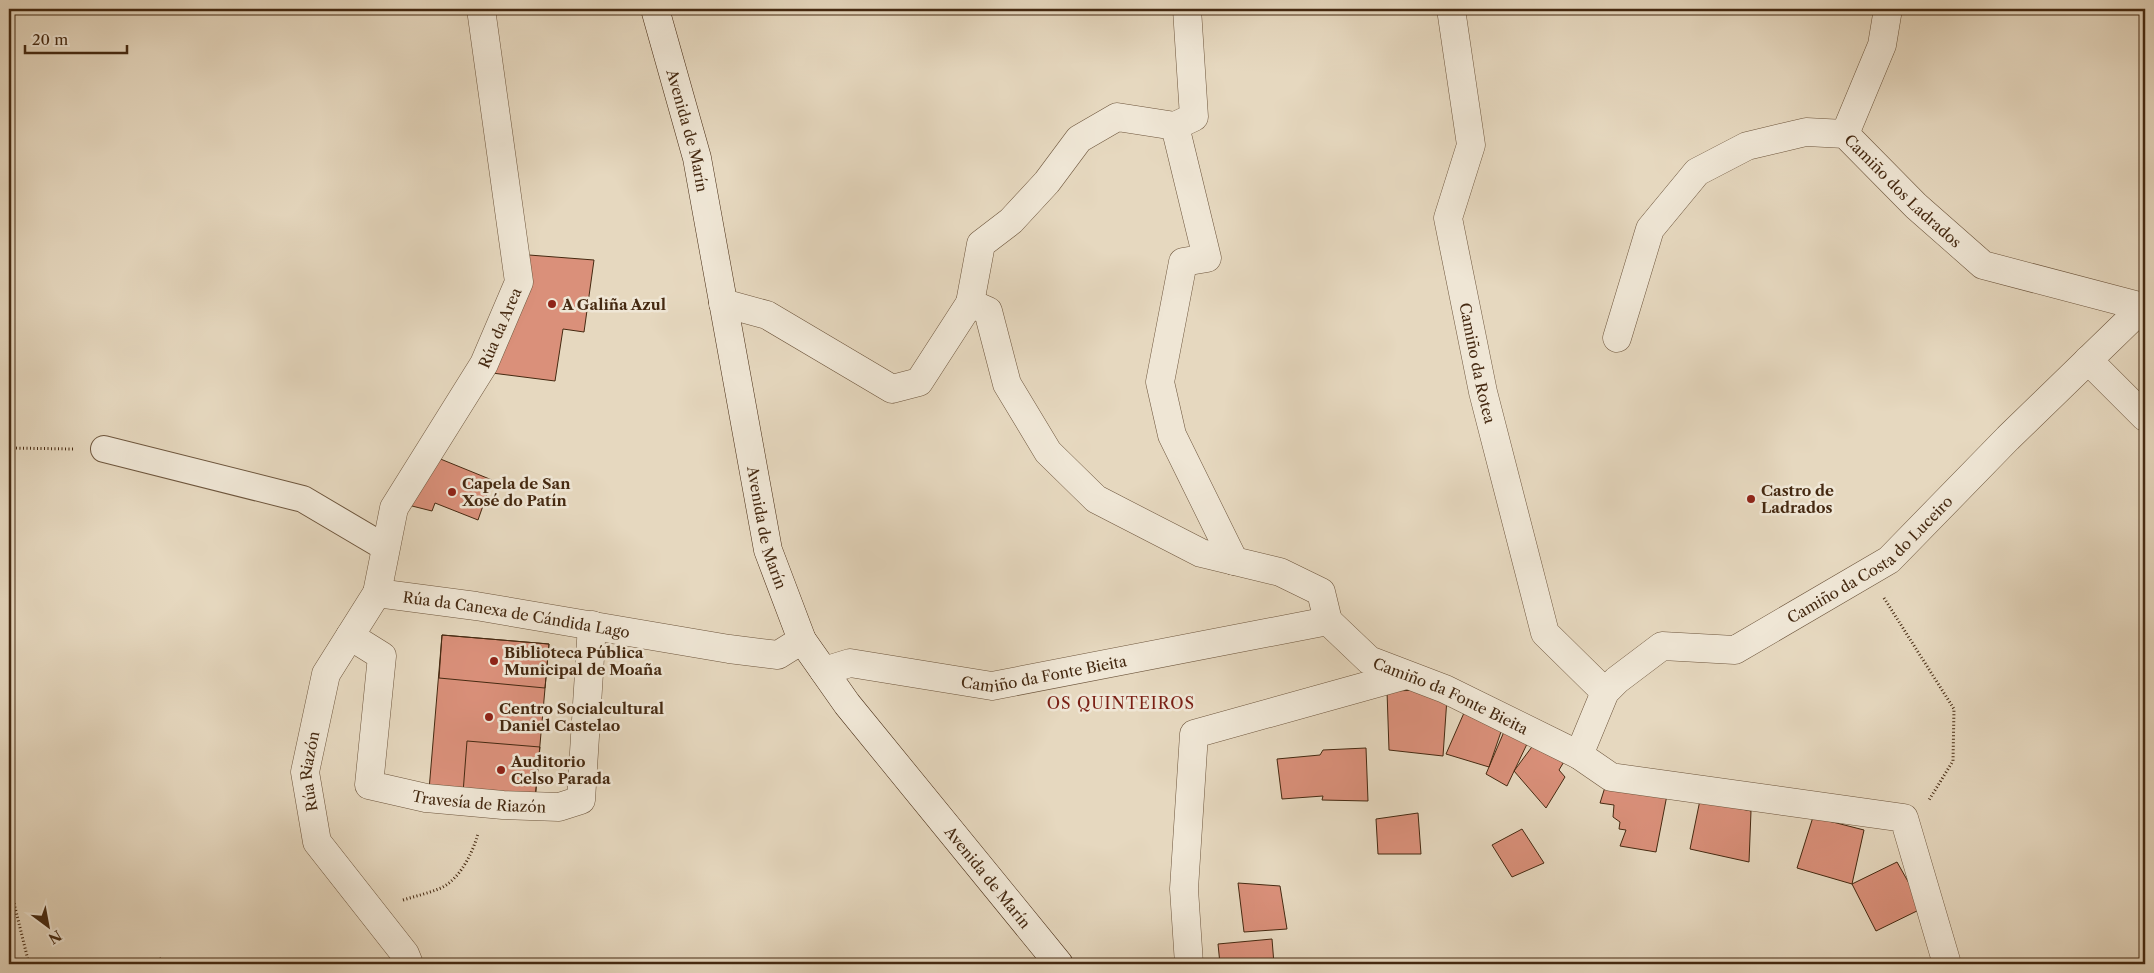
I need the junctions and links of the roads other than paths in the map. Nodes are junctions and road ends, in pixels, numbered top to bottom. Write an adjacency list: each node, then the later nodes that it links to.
1 (481, 9): 15 (street, Rúa da Area)
2 (654, 9): 9 (street, Avenida de Marín)
3 (1187, 9): 6 (street)
4 (1451, 9): 24 (street, Camiño da Rotea)
5 (1888, 9): 7 (street)
6 (1175, 126): 8 (street); 16 (street)
7 (1845, 134): 10 (street, Camiño dos Ladrados); 11 (street, Camiño dos Ladrados)
8 (970, 302): 9 (street); 16 (street)
9 (723, 303): 21 (street, Avenida de Marín)
10 (2144, 306): 12 (street, Camiño da Costa do Luceiro)
11 (1617, 338)
12 (2088, 360): 13 (street); 24 (street, Camiño da Costa do Luceiro)
13 (2145, 417)
14 (104, 449): 15 (street)
15 (386, 548): 17 (street, Rúa da Area)
16 (1234, 561): 18 (street)
17 (377, 593): 19 (street, Rúa da Canexa de Cándida Lago); 20 (street, Rúa Riazón)
18 (1328, 621): 22 (street, Camiño da Fonte Bieita); 23 (street, Camiño da Fonte Bieita)
19 (592, 625): 20 (street, Travesía de Riazón); 21 (street, Rúa da Canexa de Cándida Lago)
20 (350, 636): 26 (street, Rúa Riazón)
21 (802, 640): 22 (street, Avenida de Marín)
22 (824, 671): 27 (street, Avenida de Marín)
23 (1406, 675): 25 (street, Camiño da Fonte Bieita); 28 (street)
24 (1605, 692): 25 (street, Camiño da Costa do Luceiro)
25 (1579, 755): 29 (street, Camiño da Fonte Bieita)
26 (409, 964)
27 (1059, 964)
28 (1189, 964)
29 (1947, 964)

